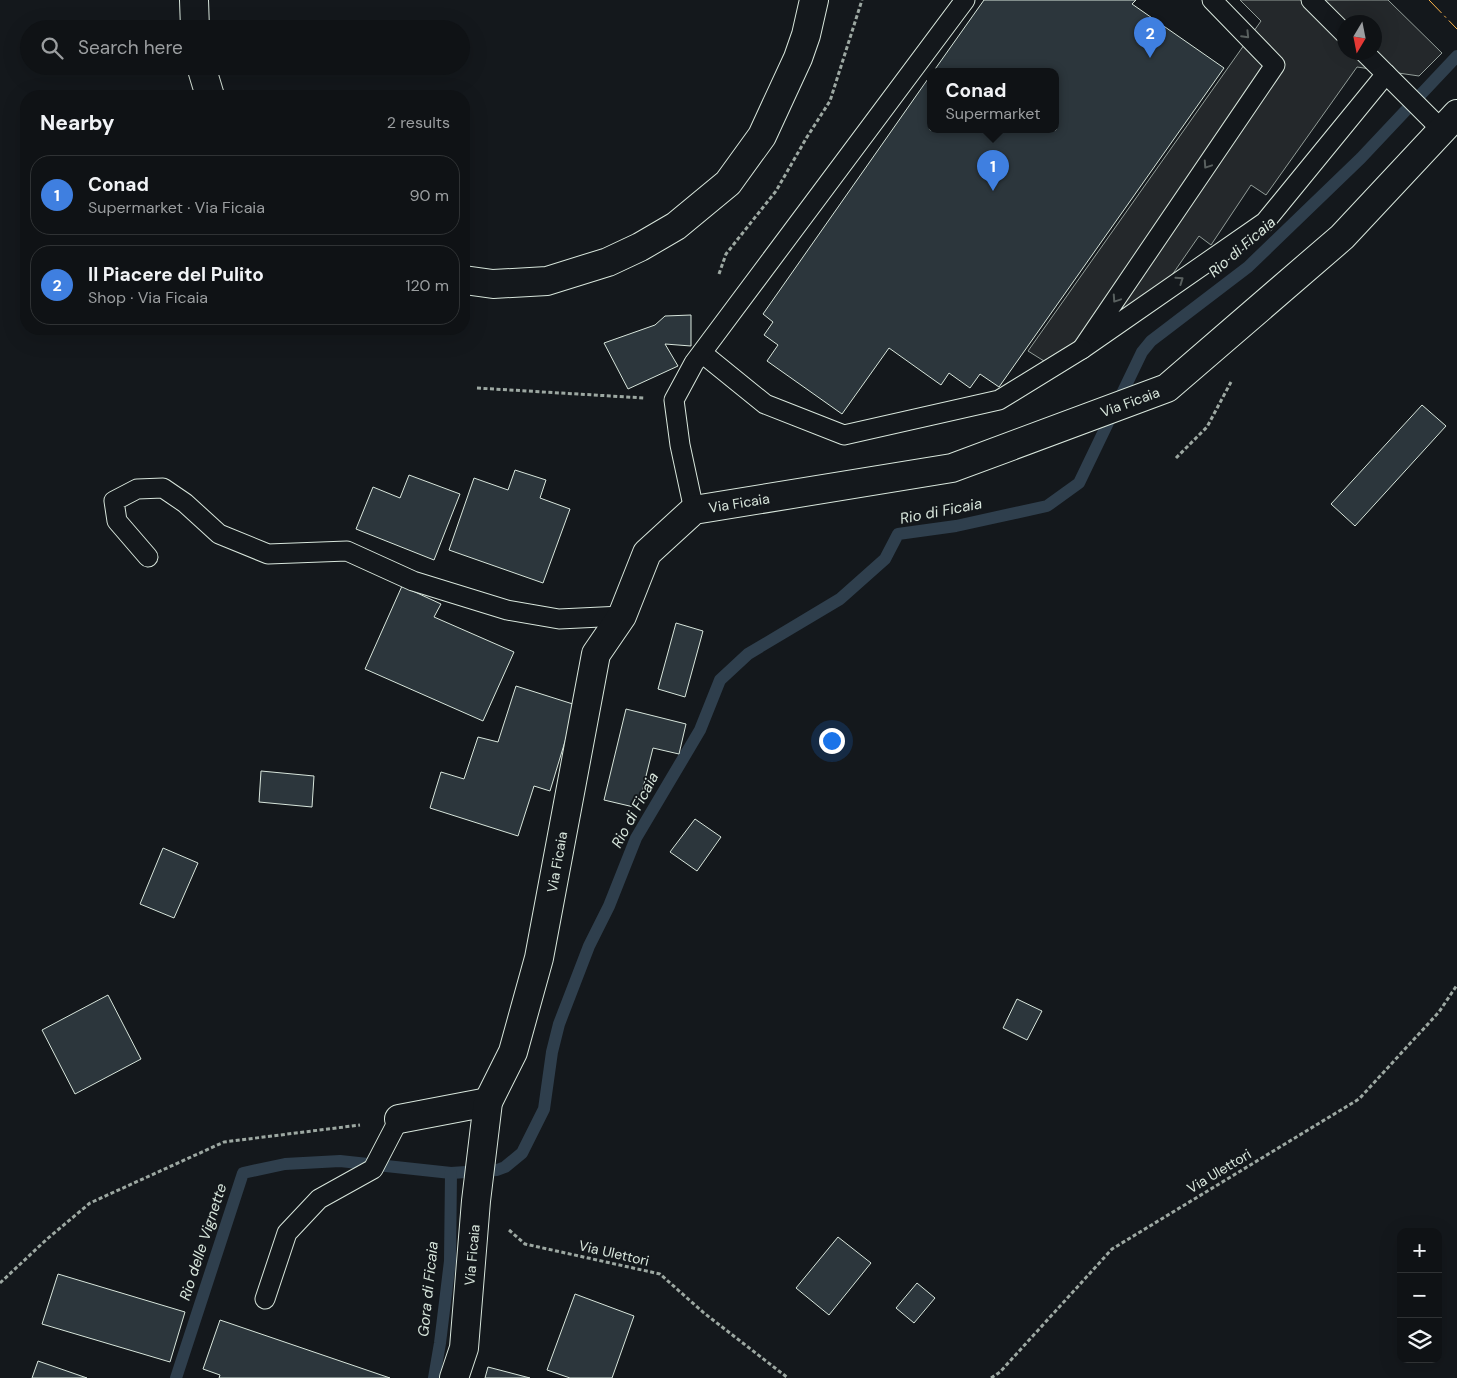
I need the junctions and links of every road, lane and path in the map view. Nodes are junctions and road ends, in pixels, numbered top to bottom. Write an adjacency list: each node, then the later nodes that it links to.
1 (194, 0): 7 (main road)
2 (814, 0): 14 (main road)
3 (862, 0): 15 (path)
4 (965, 0): 17 (lane)
5 (1212, 0): 16 (lane, one-way to 16)
6 (1311, 0): 8 (lane)
7 (195, 20)
8 (1337, 26)
9 (1372, 60): 10 (lane)
10 (1386, 74): 13 (lane); 16 (lane, one-way to 10)
11 (204, 75): 12 (main road)
12 (208, 90)
13 (1450, 122): 20 (main road, Via Ficaia)
14 (470, 281)
15 (715, 282)
16 (1082, 349): 17 (lane)
17 (702, 353): 19 (lane)
18 (477, 388): 19 (path)
19 (674, 400): 20 (lane)
20 (694, 510): 22 (main road, Via Ficaia)
21 (148, 557): 22 (lane)
22 (622, 616): 24 (main road, Via Ficaia)
23 (1457, 985): 31 (path, Via Ulettori)
24 (488, 1102): 25 (main road); 26 (main road, Via Ficaia)
25 (399, 1119): 27 (path); 28 (lane)
26 (477, 1196): 29 (main road, Via Ficaia); 30 (path, Via Ulettori)
27 (0, 1283)
28 (265, 1299)
29 (454, 1378)
30 (788, 1378)
31 (991, 1378)

